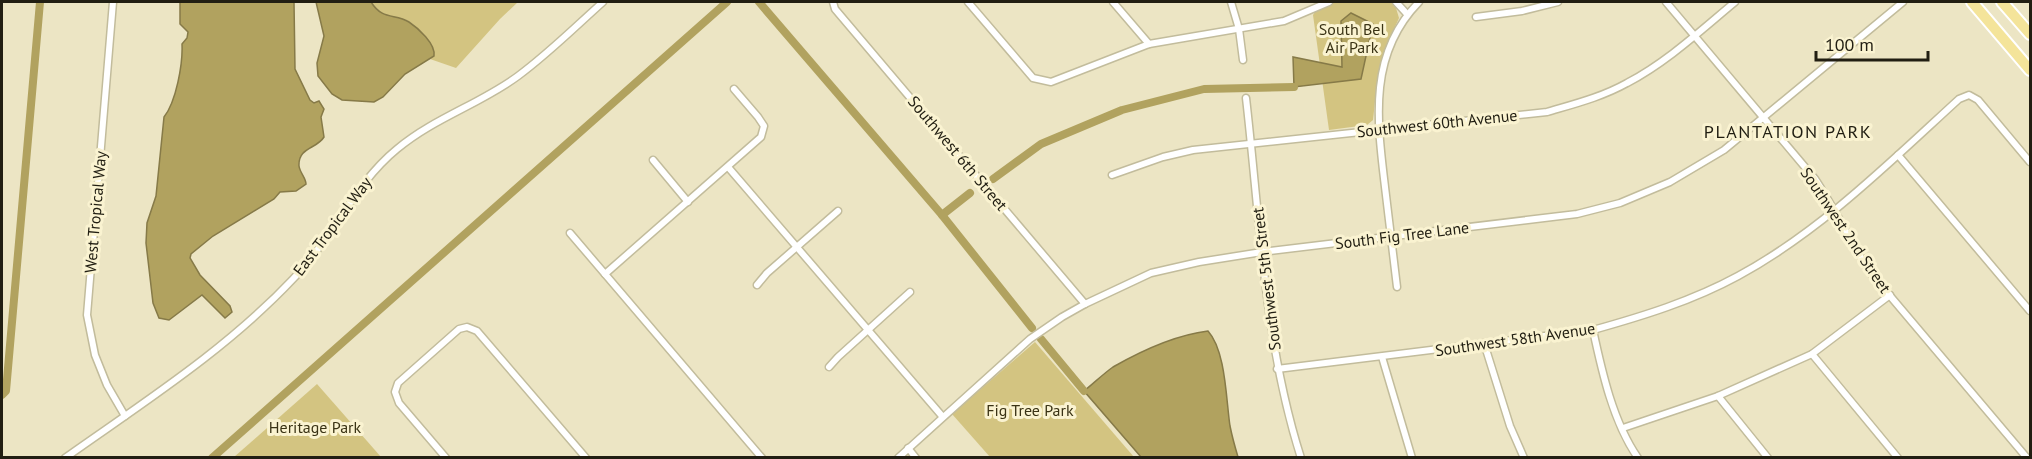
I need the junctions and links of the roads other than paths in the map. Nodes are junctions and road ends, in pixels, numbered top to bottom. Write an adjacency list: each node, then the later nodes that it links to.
1 (113, 2): 57 (street, West Tropical Way)
2 (603, 2): 57 (street, East Tropical Way)
3 (833, 2): 47 (street, Southwest 6th Street)
4 (968, 2): 21 (street)
5 (1113, 2): 21 (street)
6 (1231, 2): 18 (street)
7 (1329, 2): 18 (street)
8 (1396, 2): 16 (street)
9 (1419, 2): 16 (street)
10 (1558, 2): 17 (street)
11 (1666, 2): 20 (street, Southwest 2nd Street)
12 (1735, 2): 20 (street, Southwest 60th Avenue)
13 (1903, 2): 27 (street, South Fig Tree Lane)
14 (1972, 2): 23 (main road)
15 (2002, 2): 19 (main road)
16 (1407, 14): 28 (street)
17 (1476, 17)
18 (1239, 29): 21 (street); 22 (street)
19 (2031, 34)
20 (1695, 36): 27 (street, Southwest 2nd Street); 28 (street, Southwest 60th Avenue)
21 (1149, 44)
22 (1242, 60)
23 (2026, 63): 24 (main road)
24 (2031, 70)
25 (734, 89): 33 (street)
26 (1246, 98): 29 (street, Southwest 5th Street)
27 (1764, 118): 36 (street, Southwest 2nd Street); 39 (street, South Fig Tree Lane)
28 (1378, 129): 29 (street, Southwest 60th Avenue); 39 (street)
29 (1251, 143): 34 (street, Southwest 60th Avenue); 41 (street, Southwest 5th Street)
30 (1898, 155): 32 (street, Southwest 58th Avenue); 36 (street, Southwest 58th Avenue); 48 (street)
31 (653, 160): 35 (street)
32 (2031, 162)
33 (728, 167): 35 (street); 40 (street)
34 (1112, 175)
35 (688, 202): 42 (street)
36 (1835, 209): 46 (street, Southwest 2nd Street); 50 (street, Southwest 58th Avenue)
37 (838, 211): 40 (street)
38 (570, 233): 42 (street)
39 (1391, 236): 41 (street, South Fig Tree Lane); 44 (street)
40 (797, 247): 43 (street); 49 (street)
41 (1262, 252): 47 (street, South Fig Tree Lane); 55 (street, Southwest 5th Street)
42 (605, 274): 64 (street)
43 (757, 285)
44 (1397, 287)
45 (910, 292): 49 (street)
46 (1890, 295): 52 (street); 73 (street, Southwest 2nd Street)
47 (1085, 304): 58 (street, South Fig Tree Lane)
48 (2031, 311)
49 (869, 330): 54 (street); 58 (street)
50 (1593, 330): 51 (street, Southwest 58th Avenue); 59 (street)
51 (1484, 343): 53 (street, Southwest 58th Avenue); 69 (street)
52 (1812, 354): 56 (street); 72 (street)
53 (1382, 357): 55 (street, Southwest 58th Avenue); 68 (street)
54 (829, 367)
55 (1277, 369): 67 (street, Southwest 5th Street)
56 (1718, 396): 59 (street); 71 (street)
57 (124, 416): 61 (street, East Tropical Way)
58 (942, 416): 60 (street, South Fig Tree Lane)
59 (1623, 428): 70 (street)
60 (908, 448): 65 (street, South Fig Tree Lane); 66 (street)
61 (65, 458)
62 (446, 458): 63 (street)
63 (586, 458)
64 (762, 458)
65 (898, 458)
66 (916, 458)
67 (1300, 458)
68 (1412, 458)
69 (1524, 458)
70 (1638, 458)
71 (1768, 458)
72 (1898, 458)
73 (2027, 458)

